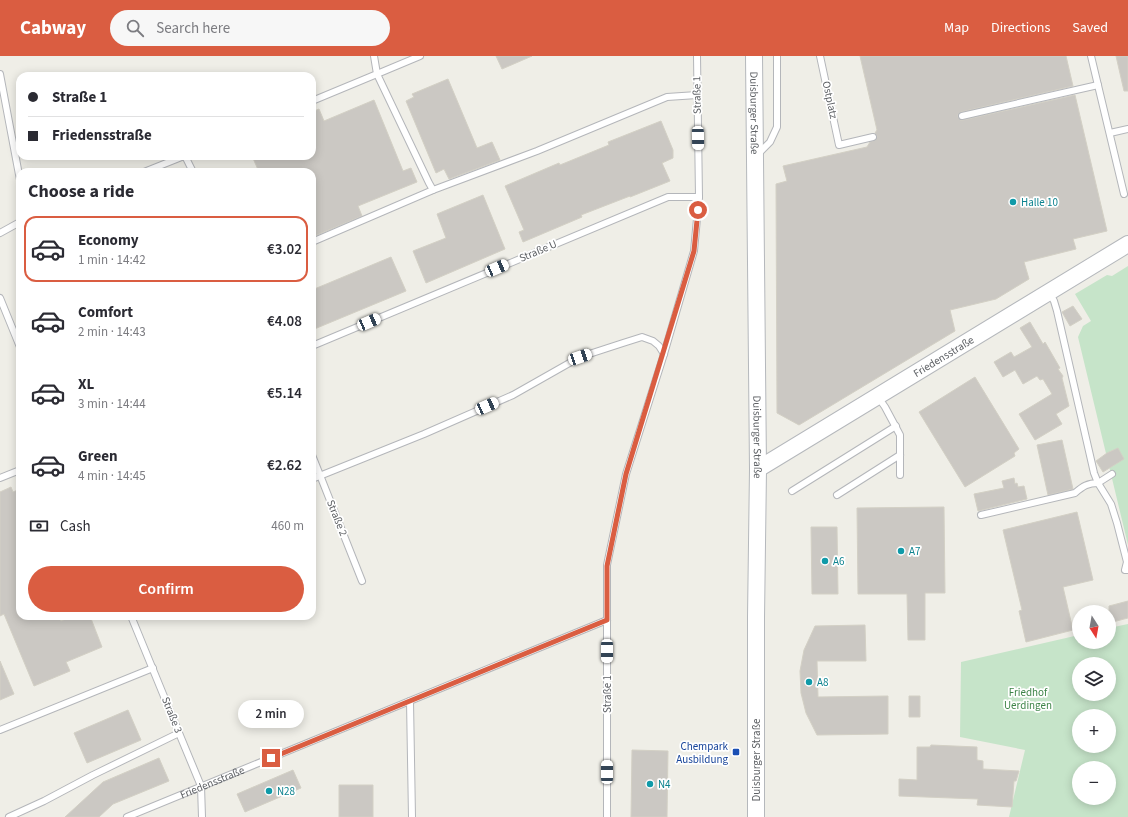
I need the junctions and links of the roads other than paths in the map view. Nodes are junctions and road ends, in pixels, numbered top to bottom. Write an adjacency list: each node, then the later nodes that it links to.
1 (374, 56): 9 (lane)
2 (420, 56): 9 (lane)
3 (697, 56): 11 (lane, Straße 1)
4 (754, 56): 17 (main road, Duisburger Straße)
5 (777, 56): 17 (lane)
6 (820, 56): 16 (lane, Ostplatz)
7 (1091, 56): 10 (lane)
8 (0, 74): 18 (lane)
9 (378, 74): 12 (lane); 21 (lane)
10 (1098, 85): 13 (lane); 15 (lane)
11 (697, 95): 21 (lane); 23 (lane, Straße 1)
12 (316, 99)
13 (962, 116)
14 (1128, 129): 15 (lane)
15 (1110, 133): 22 (lane)
16 (873, 137)
17 (755, 156): 37 (main road, Duisburger Straße)
18 (16, 159)
19 (174, 160): 20 (lane)
20 (154, 168)
21 (433, 190): 26 (lane)
22 (1124, 194)
23 (699, 196): 31 (lane, Straße U); 32 (lane, Straße 1)
24 (16, 224): 25 (lane)
25 (0, 233)
26 (316, 240)
27 (1128, 244): 28 (main road, Friedensstraße)
28 (1049, 292): 33 (main road, Friedensstraße); 44 (lane)
29 (0, 298): 30 (lane)
30 (16, 337)
31 (316, 344)
32 (664, 354): 41 (lane); 51 (lane, Straße 1)
33 (878, 397): 34 (lane); 37 (main road, Friedensstraße)
34 (896, 426): 35 (lane); 45 (lane)
35 (900, 455): 40 (lane); 46 (lane)
36 (316, 466): 41 (lane, Straße 2)
37 (758, 469): 62 (main road, Duisburger Straße)
38 (16, 472): 42 (lane)
39 (1112, 474): 44 (lane)
40 (900, 475)
41 (320, 476): 43 (lane); 49 (lane, Straße 2)
42 (0, 478)
43 (316, 478)
44 (1098, 484): 47 (lane); 48 (lane)
45 (792, 491)
46 (837, 494)
47 (981, 515)
48 (1128, 570)
49 (362, 581)
50 (133, 620): 52 (lane, Straße 3)
51 (607, 620): 53 (lane, Friedensstraße); 61 (lane, Straße 1)
52 (153, 668): 54 (lane); 55 (lane, Straße 3)
53 (410, 701): 56 (lane, Friedensstraße); 60 (lane)
54 (0, 730)
55 (179, 733): 56 (lane, Straße 3); 57 (lane)
56 (201, 786): 58 (lane, Friedensstraße); 59 (lane, Straße 3)
57 (9, 817)
58 (127, 817)
59 (202, 817)
60 (412, 817)
61 (607, 817)
62 (756, 817)

